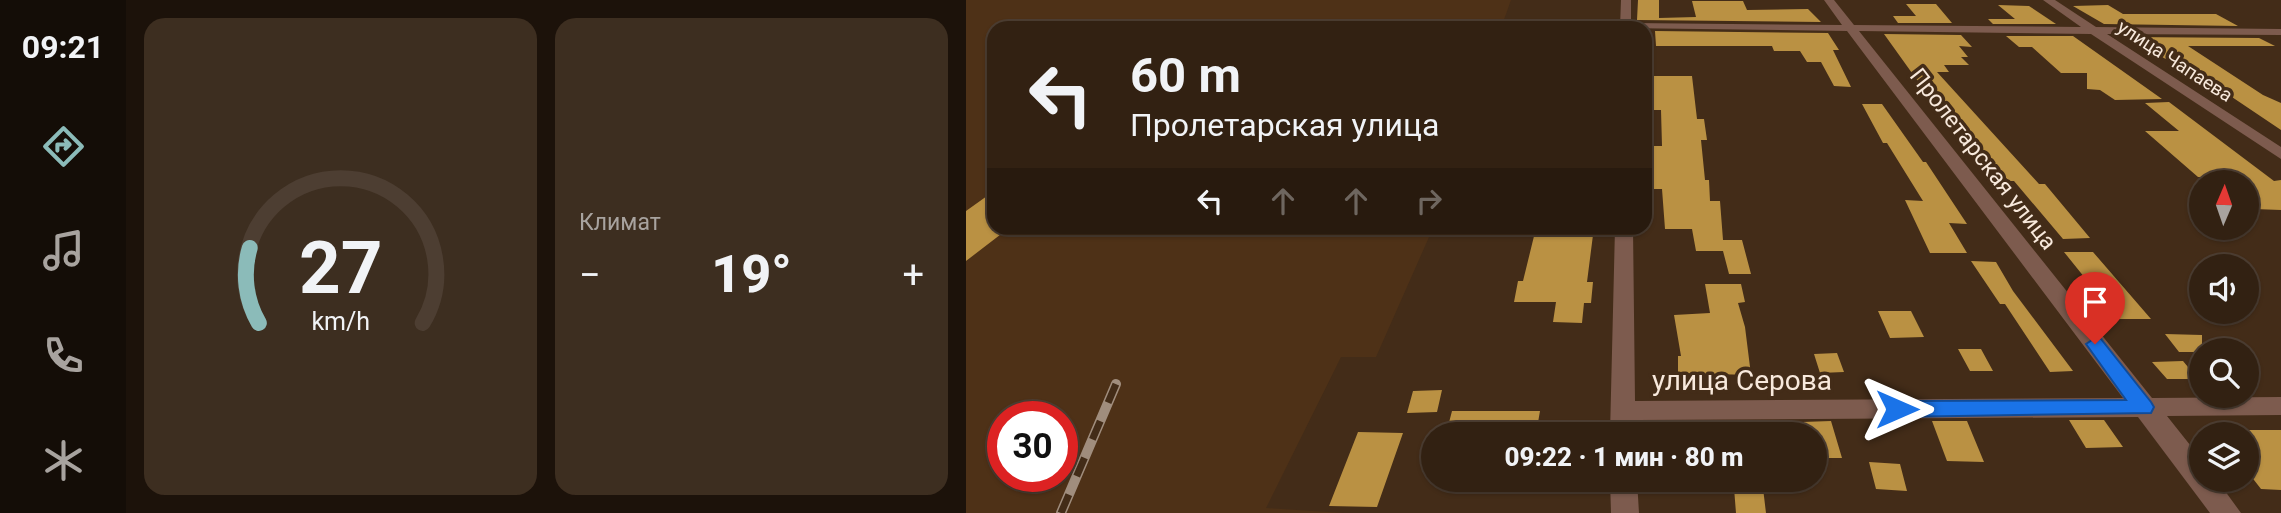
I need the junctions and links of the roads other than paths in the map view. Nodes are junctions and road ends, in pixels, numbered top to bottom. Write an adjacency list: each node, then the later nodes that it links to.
1 (1626, 0): 4 (street)
2 (1829, 0): 6 (street, Пролетарская улица)
3 (2048, 0): 7 (street, улица Чапаева)
4 (1626, 21)
5 (1652, 27): 6 (street)
6 (1850, 28): 7 (street); 12 (street, Пролетарская улица)
7 (2094, 30): 8 (street); 9 (street, улица Чапаева)
8 (2281, 32)
9 (2281, 154)
10 (1624, 235): 13 (street)
11 (2281, 406): 12 (street, улица Серова)
12 (2144, 407): 13 (street, улица Серова); 16 (street, Пролетарская улица)
13 (1623, 422)
14 (1624, 492): 15 (street)
15 (1625, 513)
16 (2227, 513)

